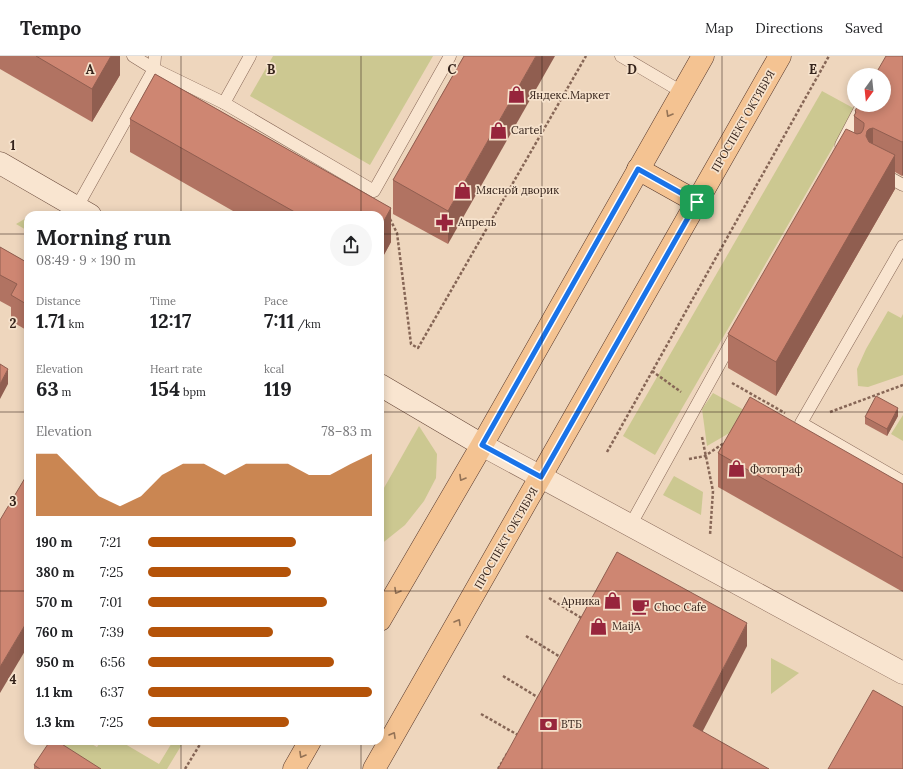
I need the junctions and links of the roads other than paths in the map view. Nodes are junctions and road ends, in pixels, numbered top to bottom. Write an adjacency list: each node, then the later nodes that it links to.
1 (133, 56): 8 (lane)
2 (155, 56): 8 (lane)
3 (250, 56): 10 (lane)
4 (450, 56): 10 (lane)
5 (621, 56): 9 (lane)
6 (703, 56): 9 (main road)
7 (780, 56): 17 (main road, ПРОСПЕКТ ОКТЯБРЯ)
8 (154, 69): 10 (lane); 18 (lane)
9 (682, 92): 14 (main road, one-way to 14)
10 (224, 103)
11 (859, 112): 12 (lane)
12 (839, 153)
13 (0, 163): 18 (street)
14 (638, 169): 17 (main road); 22 (main road)
15 (873, 169): 16 (lane)
16 (903, 185)
17 (697, 202): 23 (main road, ПРОСПЕКТ ОКТЯБРЯ)
18 (83, 211)
19 (903, 246): 24 (lane)
20 (741, 324): 25 (lane)
21 (384, 387): 22 (street)
22 (482, 445): 23 (street); 26 (main road, one-way to 26)
23 (541, 477): 25 (street); 30 (main road, ПРОСПЕКТ ОКТЯБРЯ, one-way to 23)
24 (903, 482)
25 (630, 526): 27 (street)
26 (384, 613)
27 (903, 673)
28 (308, 745): 29 (main road, one-way to 29)
29 (294, 769)
30 (374, 769)

